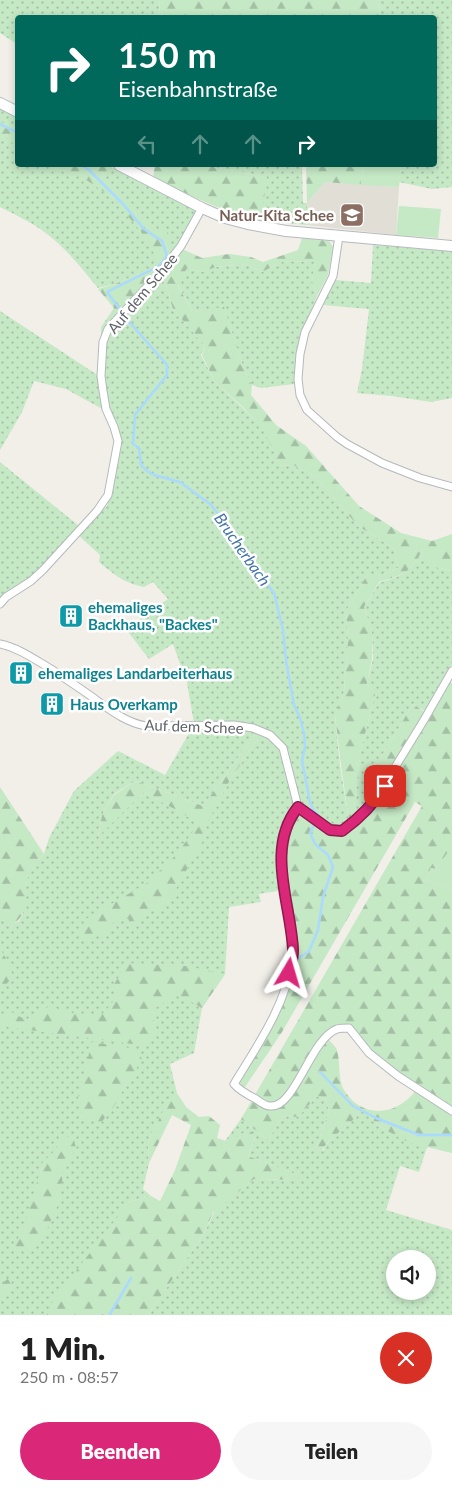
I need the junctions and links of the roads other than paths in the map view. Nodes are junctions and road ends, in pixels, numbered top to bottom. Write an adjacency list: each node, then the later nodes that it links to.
1 (0, 103): 2 (main road)
2 (15, 110)
3 (123, 167): 4 (main road)
4 (202, 208): 5 (main road); 8 (street, Auf dem Schee)
5 (339, 236): 6 (main road); 7 (street)
6 (452, 246)
7 (452, 487)
8 (0, 604)
9 (0, 644): 11 (street, Auf dem Schee)
10 (452, 671): 11 (street)
11 (298, 807): 12 (street)
12 (452, 1111)

